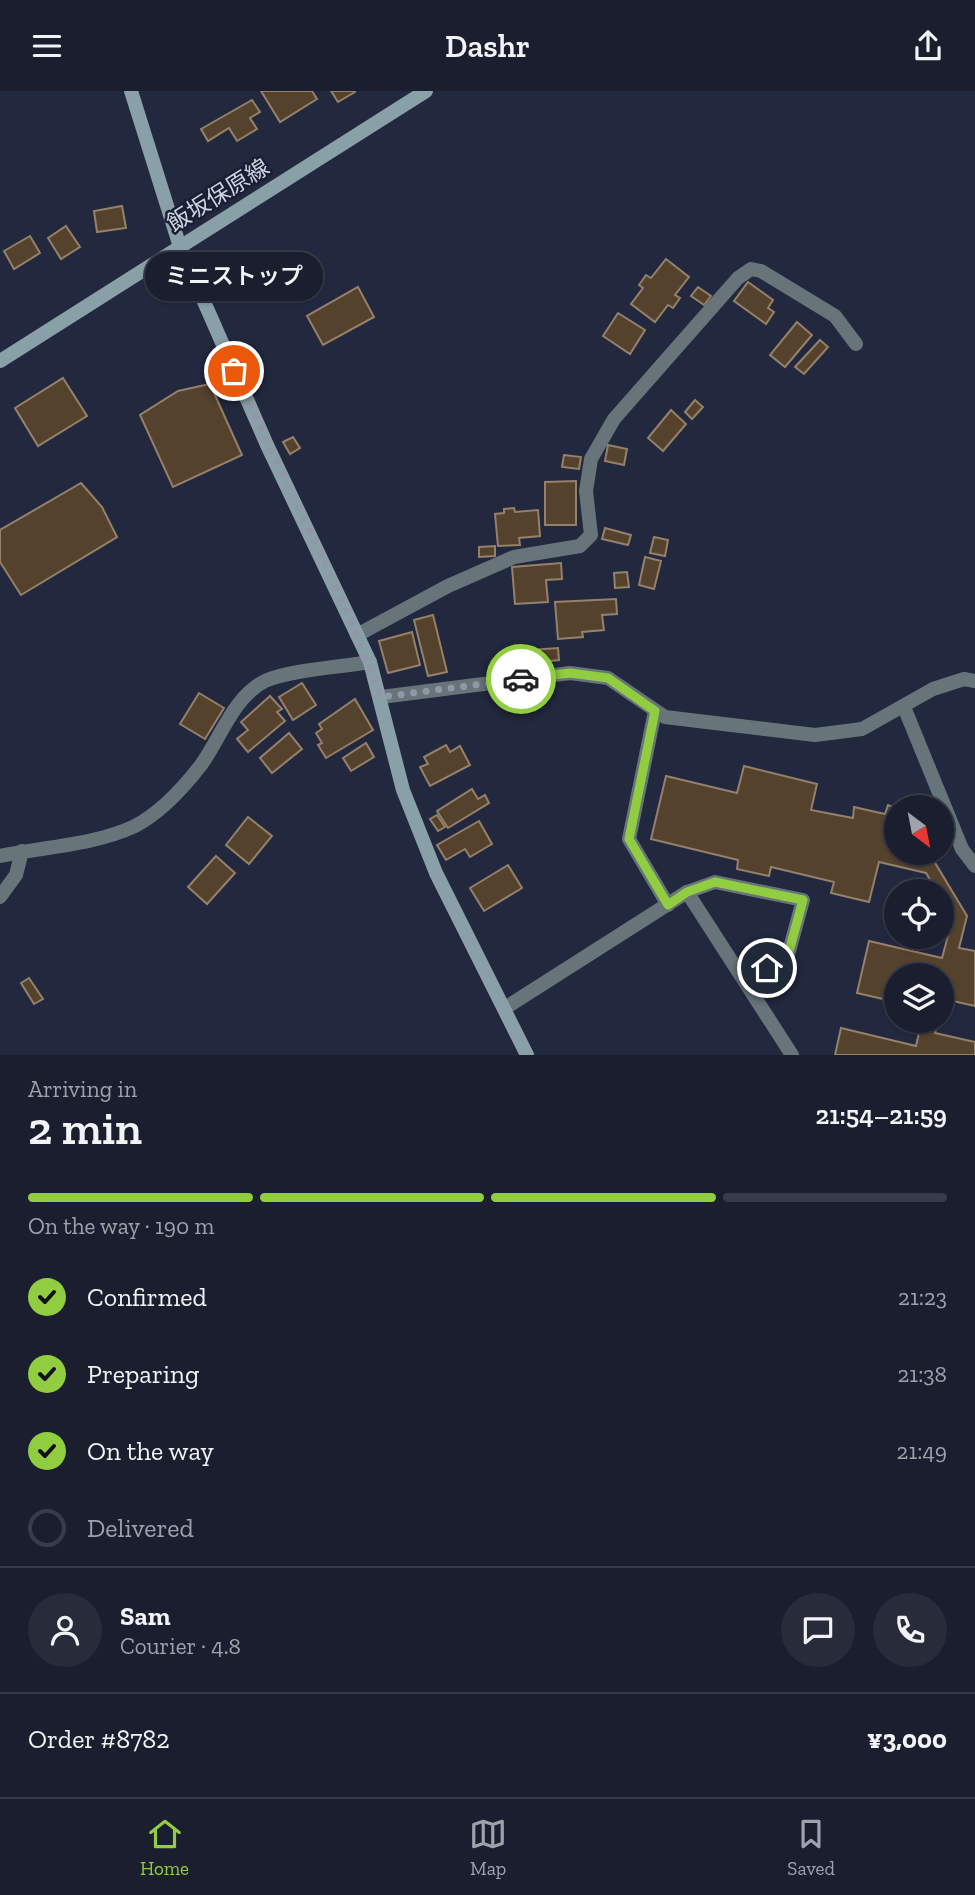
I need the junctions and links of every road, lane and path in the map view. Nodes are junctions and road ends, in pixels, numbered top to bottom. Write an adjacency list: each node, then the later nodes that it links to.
1 (131, 91): 3 (street)
2 (426, 91): 3 (street, 飯坂保原線)
3 (180, 247): 5 (street, 飯坂保原線); 6 (street)
4 (856, 344): 6 (street)
5 (0, 361)
6 (357, 635): 7 (street)
7 (370, 662): 9 (street); 12 (street)
8 (975, 681): 10 (street)
9 (381, 697): 11 (street); 19 (street)
10 (904, 708): 11 (street); 14 (street)
11 (655, 711): 17 (street)
12 (22, 851): 13 (street); 16 (street)
13 (0, 856)
14 (975, 866)
15 (687, 892): 17 (street); 18 (street); 18 (street)
16 (0, 897)
17 (668, 905): 19 (street)
18 (746, 981): 21 (street)
19 (505, 1008): 20 (street)
20 (527, 1055)
21 (792, 1055)

